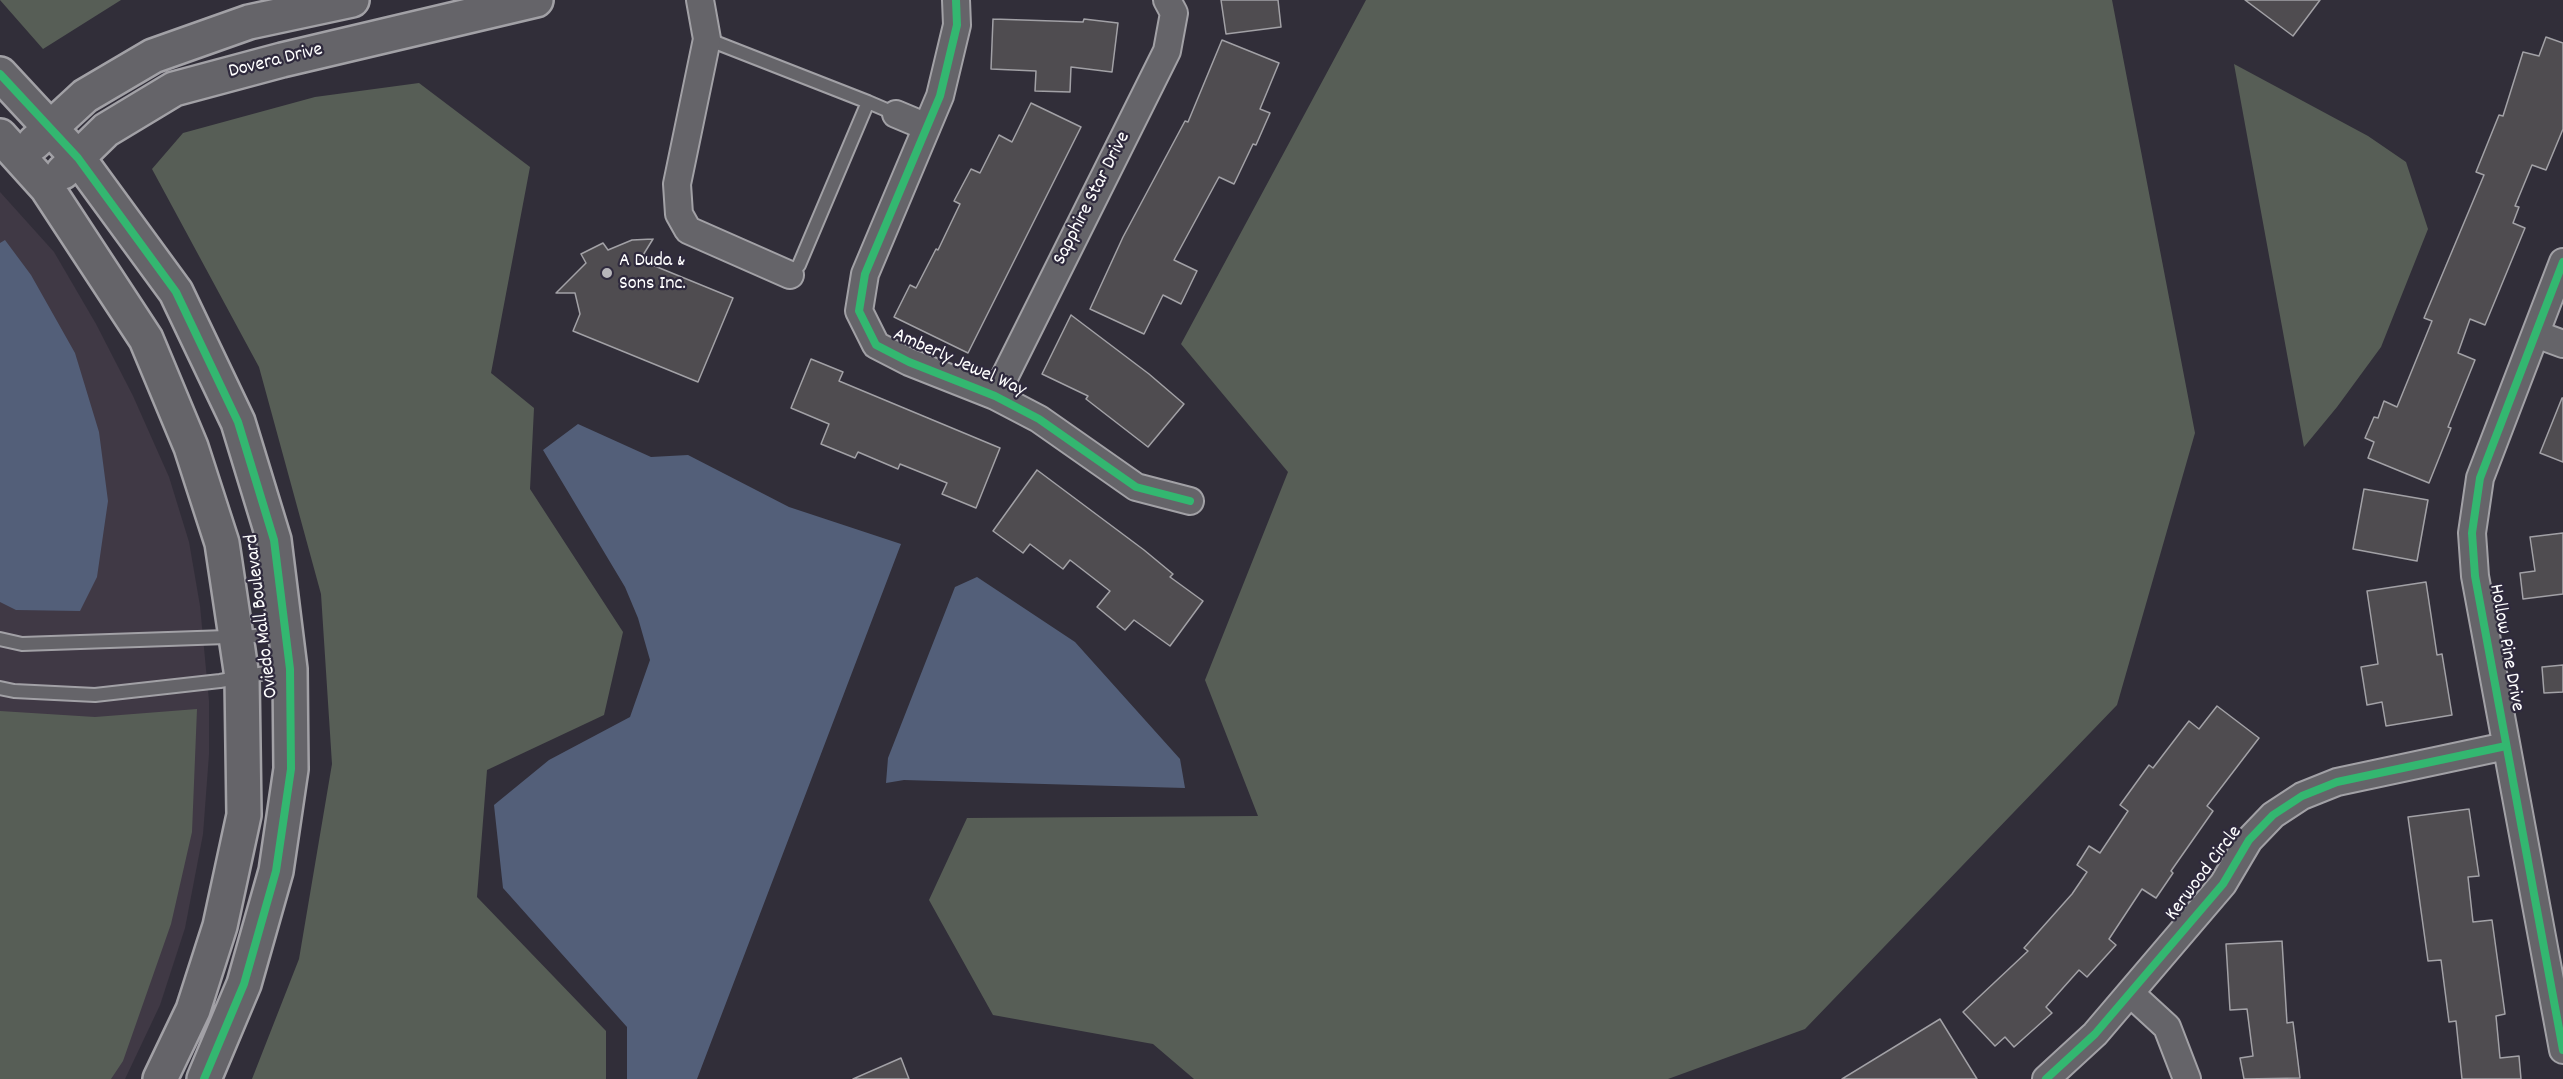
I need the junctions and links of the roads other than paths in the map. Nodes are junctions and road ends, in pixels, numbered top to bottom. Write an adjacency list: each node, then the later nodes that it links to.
1 (352, 0): 11 (street)
2 (536, 0): 13 (street, Dovera Drive)
3 (700, 0): 6 (street)
4 (956, 0): 10 (street, Amberly Jewel Way)
5 (1167, 0): 19 (street, Sapphire Star Drive)
6 (707, 39): 8 (lane); 16 (street)
7 (0, 74): 11 (street, Oviedo Mall Boulevard)
8 (868, 102): 9 (lane); 16 (lane)
9 (896, 114): 10 (street)
10 (927, 127): 19 (street, Amberly Jewel Way)
11 (49, 129): 12 (street); 13 (street, Oviedo Mall Boulevard)
12 (9, 146): 14 (street, Oviedo Mall Boulevard)
13 (78, 158): 14 (street, Dovera Drive); 21 (street, Oviedo Mall Boulevard)
14 (47, 188): 22 (street, Oviedo Mall Boulevard)
15 (2563, 262): 17 (street, Hollow Pine Drive)
16 (790, 275)
17 (2536, 334): 18 (street); 27 (street, Hollow Pine Drive)
18 (2563, 344)
19 (995, 396): 20 (street, Amberly Jewel Way)
20 (1190, 501)
21 (286, 635): 22 (lane); 24 (street, Oviedo Mall Boulevard)
22 (236, 636): 23 (lane); 25 (street, Oviedo Mall Boulevard)
23 (0, 639)
24 (290, 669): 25 (lane); 31 (street, Oviedo Mall Boulevard)
25 (242, 677): 26 (lane); 30 (street, Oviedo Mall Boulevard)
26 (0, 688)
27 (2506, 746): 28 (street, Kerwood Circle); 29 (street, Hollow Pine Drive)
28 (2130, 993): 32 (street, Kerwood Circle); 33 (street)
29 (2563, 1050)
30 (160, 1079)
31 (204, 1079)
32 (2046, 1079)
33 (2187, 1079)

